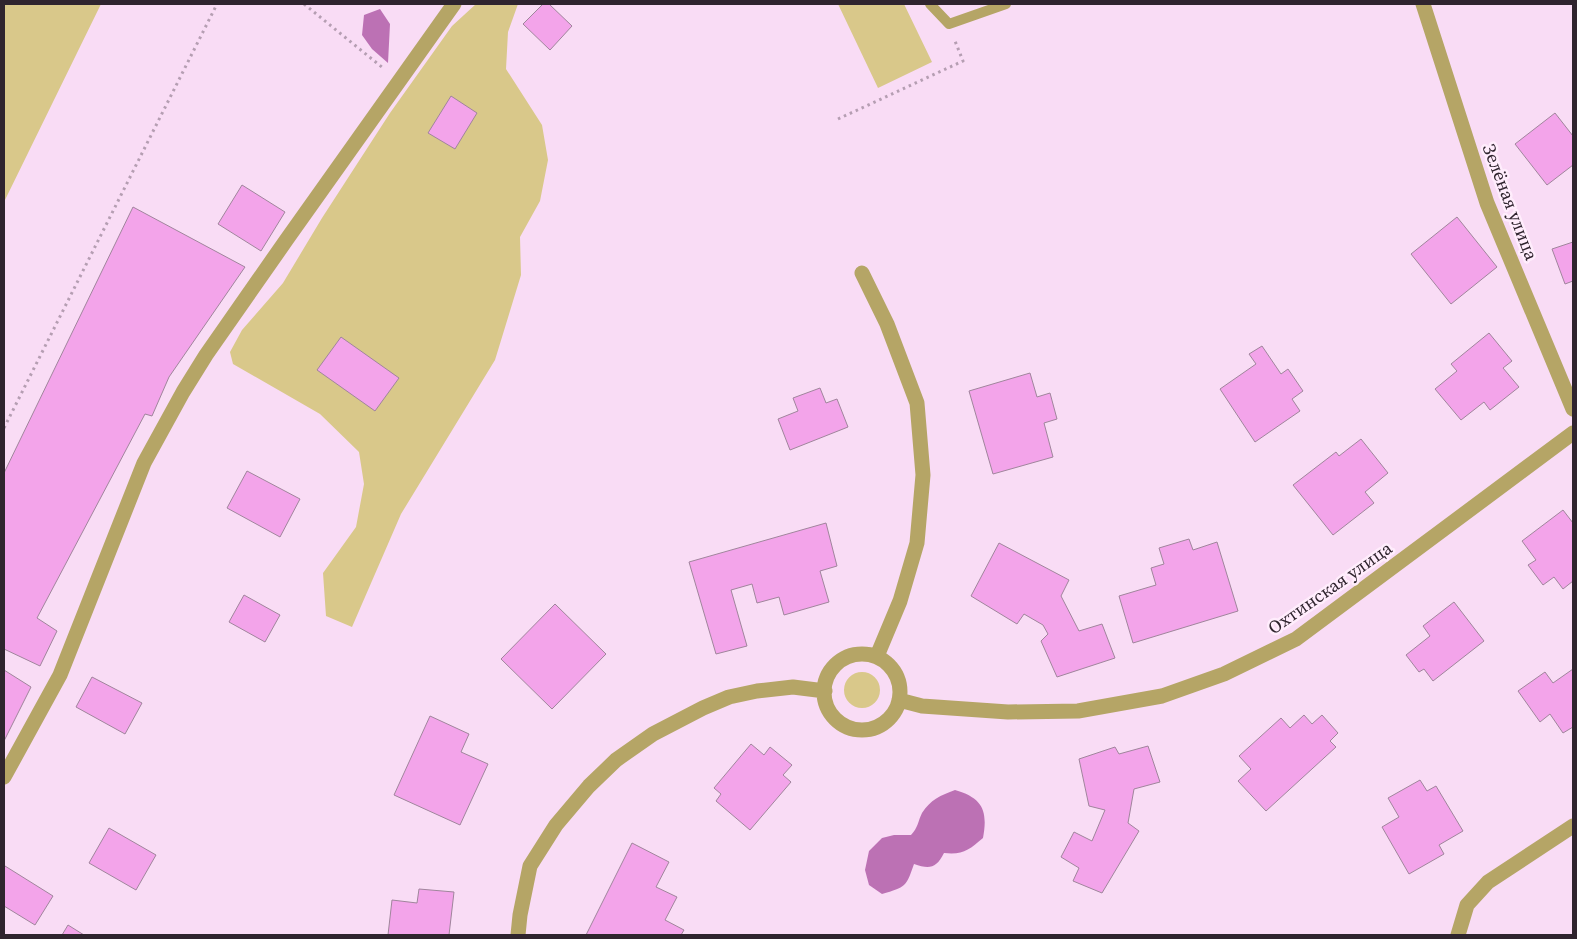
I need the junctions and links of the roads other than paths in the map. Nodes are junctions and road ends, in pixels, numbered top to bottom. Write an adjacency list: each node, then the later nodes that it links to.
1 (454, 4): 11 (street)
2 (930, 4): 3 (lane)
3 (1006, 4)
4 (1423, 4): 6 (street, Зелёная улица)
5 (862, 273): 8 (street)
6 (1573, 409)
7 (1573, 433): 10 (street, Охтинская улица)
8 (877, 656): 9 (street); 10 (street)
9 (825, 691): 10 (street); 13 (street)
10 (899, 700)
11 (4, 777)
12 (1573, 826): 14 (street)
13 (518, 935)
14 (1458, 935)

